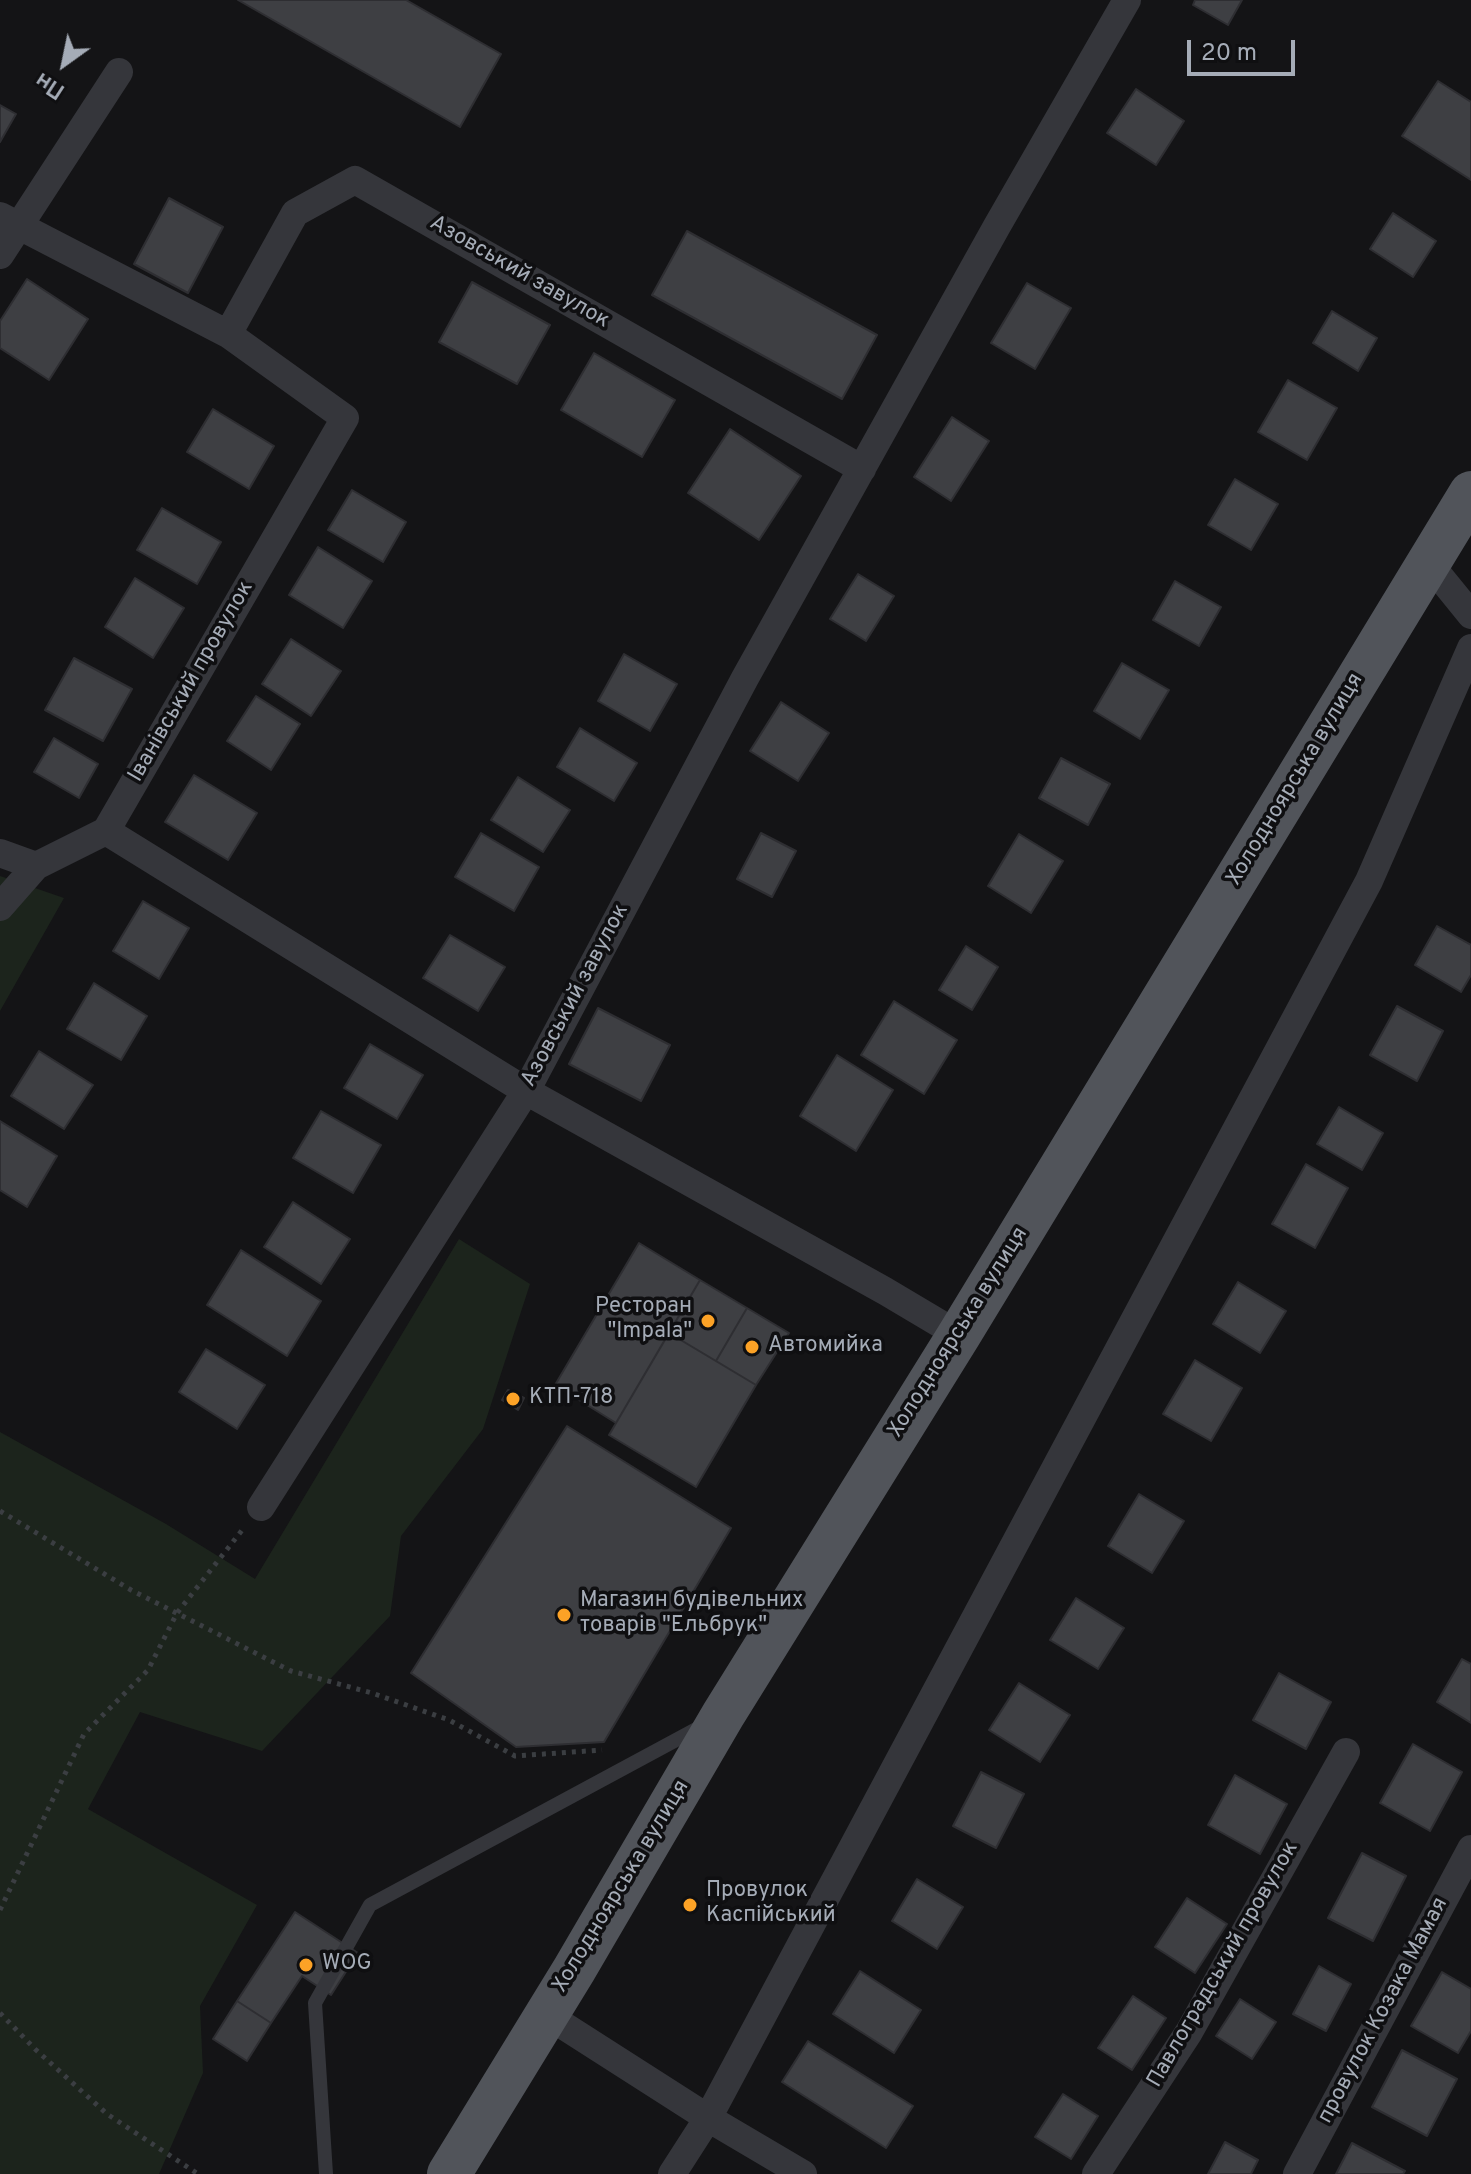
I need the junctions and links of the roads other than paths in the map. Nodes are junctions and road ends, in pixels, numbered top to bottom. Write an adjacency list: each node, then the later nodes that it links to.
1 (1127, 0): 6 (street, Азовський завулок)
2 (119, 72): 3 (street)
3 (9, 221): 4 (street); 5 (street)
4 (0, 255)
5 (228, 334): 6 (street, Азовський завулок); 11 (street, Іванівський провулок)
6 (862, 469): 15 (street, Азовський завулок)
7 (1471, 493): 8 (main road, Холодноярська вулиця)
8 (1428, 562): 9 (street); 16 (main road, Холодноярська вулиця)
9 (1471, 615)
10 (1471, 648): 22 (street)
11 (106, 831): 13 (street); 15 (street)
12 (0, 853): 13 (street)
13 (36, 866): 14 (street)
14 (0, 907)
15 (526, 1091): 16 (street); 17 (street, Азовський завулок)
16 (959, 1335): 18 (main road, Холодноярська вулиця)
17 (261, 1507)
18 (723, 1715): 21 (main road, Холодноярська вулиця); 23 (lane)
19 (1346, 1752): 27 (street, Павлоградський провулок)
20 (1471, 1849): 28 (street, провулок Козака Мамая)
21 (547, 2015): 22 (street); 24 (main road, Холодноярська вулиця)
22 (708, 2118): 25 (street); 26 (street)
23 (326, 2174)
24 (449, 2174)
25 (672, 2174)
26 (803, 2174)
27 (1096, 2174)
28 (1297, 2174)

